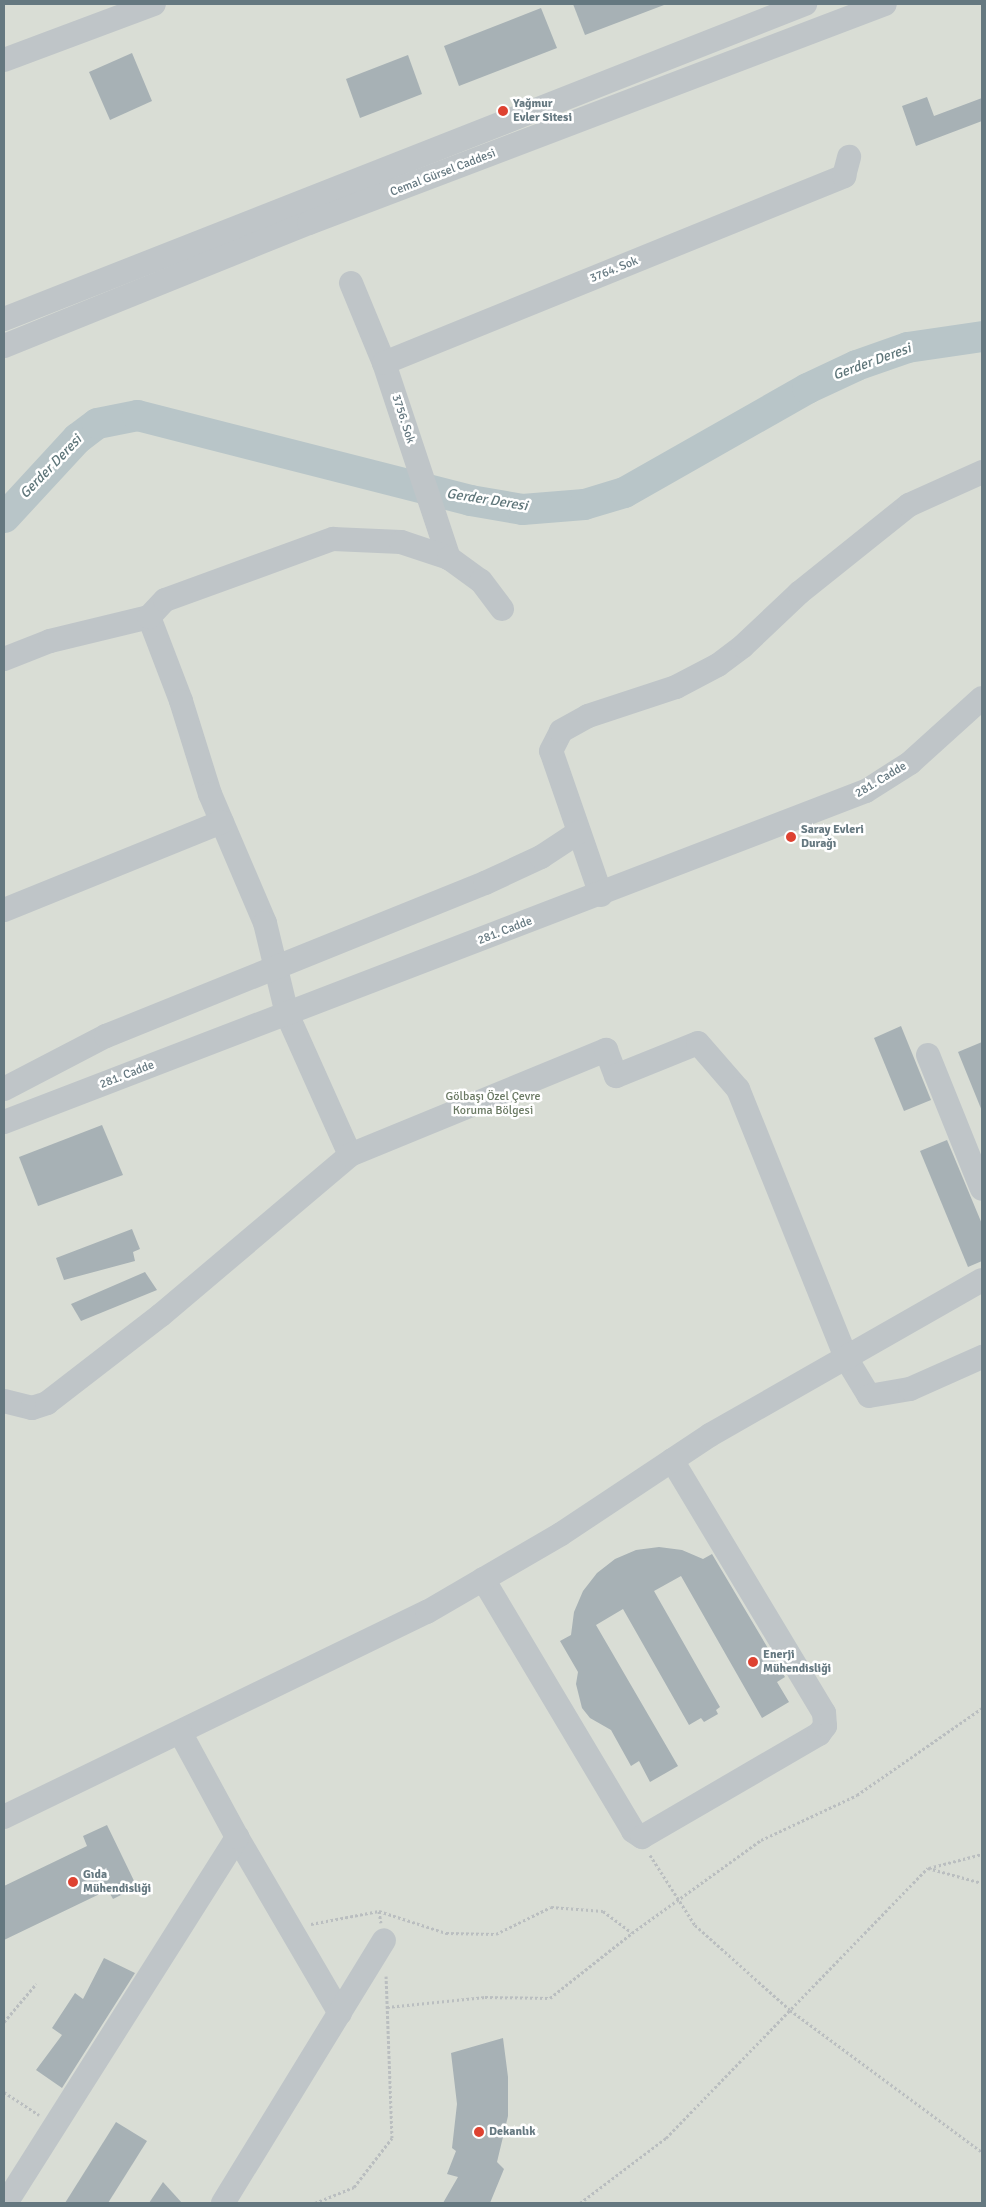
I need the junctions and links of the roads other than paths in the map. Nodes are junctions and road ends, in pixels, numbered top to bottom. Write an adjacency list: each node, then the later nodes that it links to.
1 (154, 4): 4 (street)
2 (805, 4): 7 (street, Cemal Gürsel Caddesi)
3 (885, 4): 8 (street, Cemal Gürsel Caddesi)
4 (4, 60)
5 (846, 167): 9 (street, 3764. Sok)
6 (351, 283): 9 (street, 3756. Sok)
7 (4, 319)
8 (4, 346)
9 (384, 363): 11 (street, 3756. Sok)
10 (982, 472): 17 (street)
11 (449, 558): 12 (street); 13 (street)
12 (502, 609)
13 (149, 617): 14 (street); 16 (street)
14 (4, 659)
15 (982, 698): 18 (street, 281. Cadde)
16 (222, 822): 19 (street); 20 (street)
17 (579, 832): 18 (street); 20 (street)
18 (601, 895): 21 (street, 281. Cadde)
19 (4, 910)
20 (276, 970): 21 (street); 23 (street)
21 (287, 1014): 24 (street, 281. Cadde); 25 (street)
22 (928, 1056): 26 (street)
23 (4, 1089)
24 (4, 1122)
25 (350, 1154): 29 (street); 30 (street)
26 (982, 1189)
27 (982, 1280): 29 (street)
28 (982, 1356): 29 (street)
29 (846, 1358): 31 (street)
30 (4, 1402)
31 (672, 1460): 32 (street); 32 (street)
32 (483, 1579): 33 (street)
33 (180, 1732): 34 (street); 35 (street)
34 (4, 1817)
35 (237, 1837): 37 (street); 38 (street)
36 (384, 1940): 37 (street)
37 (340, 2012): 39 (street)
38 (6, 2203)
39 (224, 2203)

